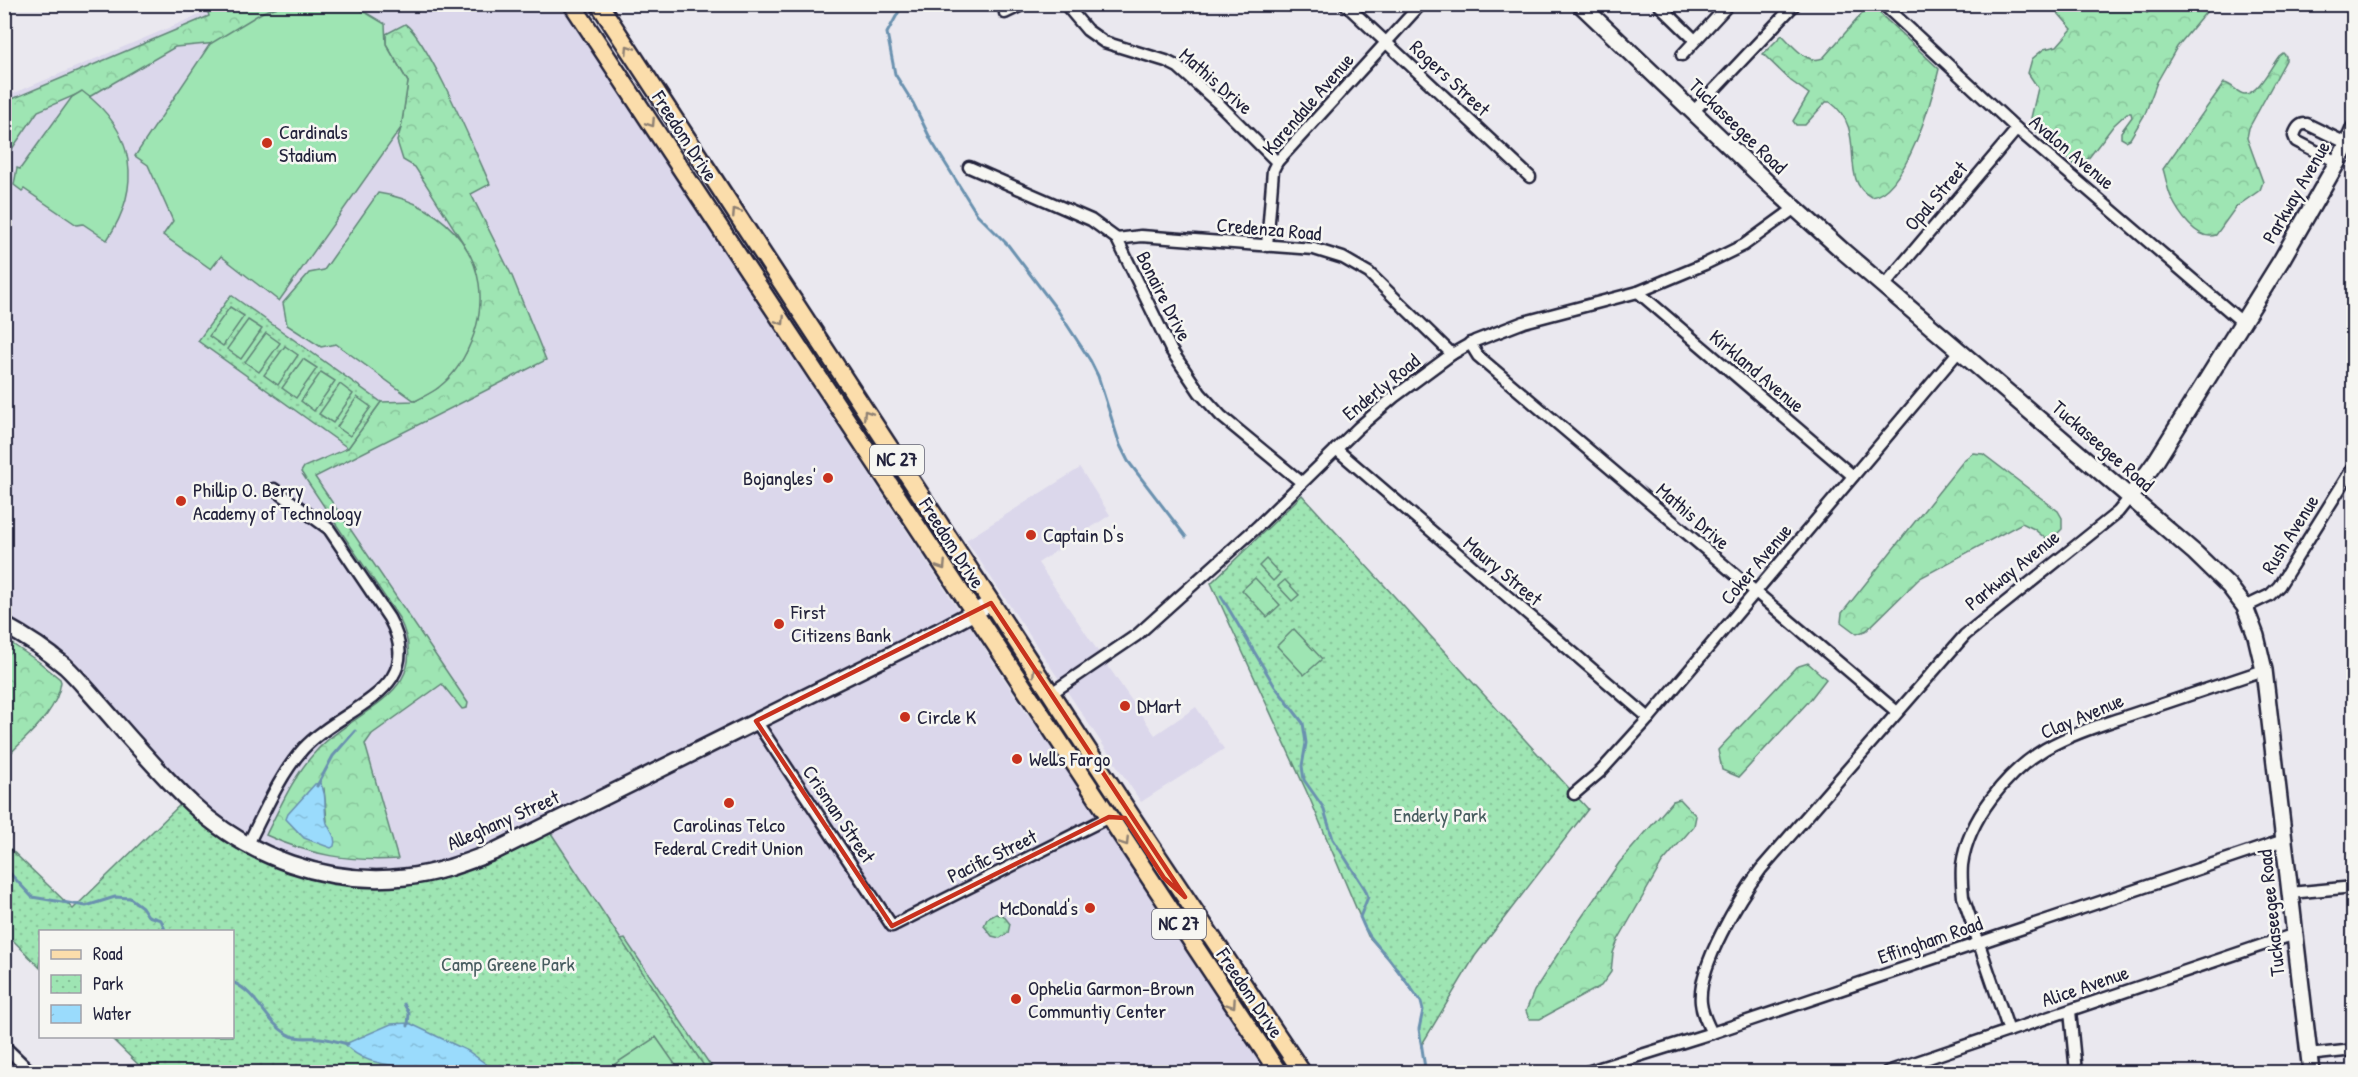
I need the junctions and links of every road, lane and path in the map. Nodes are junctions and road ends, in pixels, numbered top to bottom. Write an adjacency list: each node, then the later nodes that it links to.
1 (572, 4): 28 (main road, Freedom Drive / NC 27, one-way to 28)
2 (599, 4): 27 (main road, Freedom Drive / NC 27, one-way to 2)
3 (1024, 4): 12 (street)
4 (1065, 4): 20 (street, Mathis Drive)
5 (1346, 4): 14 (street, Rogers Street)
6 (1421, 4): 14 (street, Karendale Avenue)
7 (1580, 4): 16 (street, Tuckaseegee Road)
8 (1658, 4): 13 (street)
9 (1728, 4): 13 (street)
10 (1795, 4): 16 (street)
11 (1883, 4): 17 (street, Avalon Avenue)
12 (1005, 13)
13 (1695, 40): 15 (street)
14 (1386, 43): 20 (street, Karendale Avenue); 23 (street, Rogers Street)
15 (1682, 55)
16 (1693, 112): 24 (street, Tuckaseegee Road)
17 (2017, 129): 29 (street, Opal Street); 31 (street, Avalon Avenue)
18 (2354, 129): 19 (street, Parkway Avenue)
19 (2349, 147): 21 (street, Parkway Avenue); 21 (street)
20 (1277, 162): 26 (street, Karendale Avenue)
21 (2337, 162): 31 (street, Parkway Avenue)
22 (969, 167): 25 (street, Bonaire Drive)
23 (1530, 177)
24 (1795, 208): 29 (street, Tuckaseegee Road); 30 (street, Enderly Road)
25 (1117, 239): 26 (street, Credenza Road); 38 (street, Bonaire Drive)
26 (1267, 246): 34 (street, Credenza Road)
27 (768, 261): 28 (main road); 42 (main road, Freedom Drive / NC 27, one-way to 27)
28 (750, 272): 44 (main road, Freedom Drive / NC 27, one-way to 44)
29 (1884, 286): 33 (street, Tuckaseegee Road)
30 (1638, 291): 32 (street, Enderly Road); 37 (street, Kirkland Avenue)
31 (2242, 322): 40 (street, Parkway Avenue)
32 (1470, 343): 34 (street, Enderly Road); 41 (street, Mathis Drive)
33 (1959, 351): 37 (street, Coker Avenue); 40 (street, Tuckaseegee Road)
34 (1452, 354): 35 (street, Enderly Road)
35 (1336, 449): 38 (street, Enderly Road); 49 (street, Maury Street)
36 (2354, 466): 43 (street, Rush Avenue)
37 (1853, 476): 41 (street, Coker Avenue)
38 (1301, 482): 47 (street, Enderly Road)
39 (274, 489): 54 (street)
40 (2130, 497): 43 (street, Tuckaseegee Road); 48 (street, Parkway Avenue)
41 (1755, 593): 48 (street, Mathis Drive); 49 (street, Coker Avenue)
42 (991, 603): 44 (street, Alleghany Street); 47 (main road, Freedom Drive / NC 27, one-way to 42)
43 (2245, 607): 46 (street, Tuckaseegee Road)
44 (973, 614): 50 (street, Alleghany Street); 52 (main road, Freedom Drive / NC 27)
45 (4, 625): 54 (street, Alleghany Street)
46 (2264, 670): 53 (street, Tuckaseegee Road); 60 (street, Clay Avenue)
47 (1050, 694): 57 (main road, Freedom Drive / NC 27)
48 (1896, 712): 63 (street, Parkway Avenue)
49 (1649, 718): 51 (street, Coker Avenue)
50 (756, 721): 54 (street, Alleghany Street); 58 (street, Crisman Street)
51 (1574, 794)
52 (1109, 817): 57 (main road); 58 (street, Pacific Street); 69 (main road, Freedom Drive / NC 27, one-way to 69)
53 (2284, 840): 56 (street, Tuckaseegee Road); 60 (street, Effingham Road)
54 (248, 844)
55 (2354, 887): 56 (street)
56 (2290, 893): 59 (street, Tuckaseegee Road)
57 (1185, 897): 70 (main road, Freedom Drive / NC 27)
58 (892, 926)
59 (2295, 934): 61 (street, Alice Avenue); 66 (street, Tuckaseegee Road)
60 (1978, 942): 62 (street, Clay Avenue); 63 (street, Effingham Road)
61 (2070, 1011): 62 (street, Alice Avenue); 73 (street)
62 (2009, 1031): 67 (street, Alice Avenue)
63 (1712, 1033): 71 (street, Effingham Road)
64 (4, 1046): 68 (street)
65 (2354, 1050): 66 (street)
66 (2308, 1054): 74 (street, Tuckaseegee Road)
67 (1917, 1068): 72 (street, Alice Avenue)
68 (31, 1072)
69 (1278, 1072)
70 (1302, 1072)
71 (1587, 1072)
72 (1887, 1072)
73 (2076, 1072)
74 (2311, 1072)

